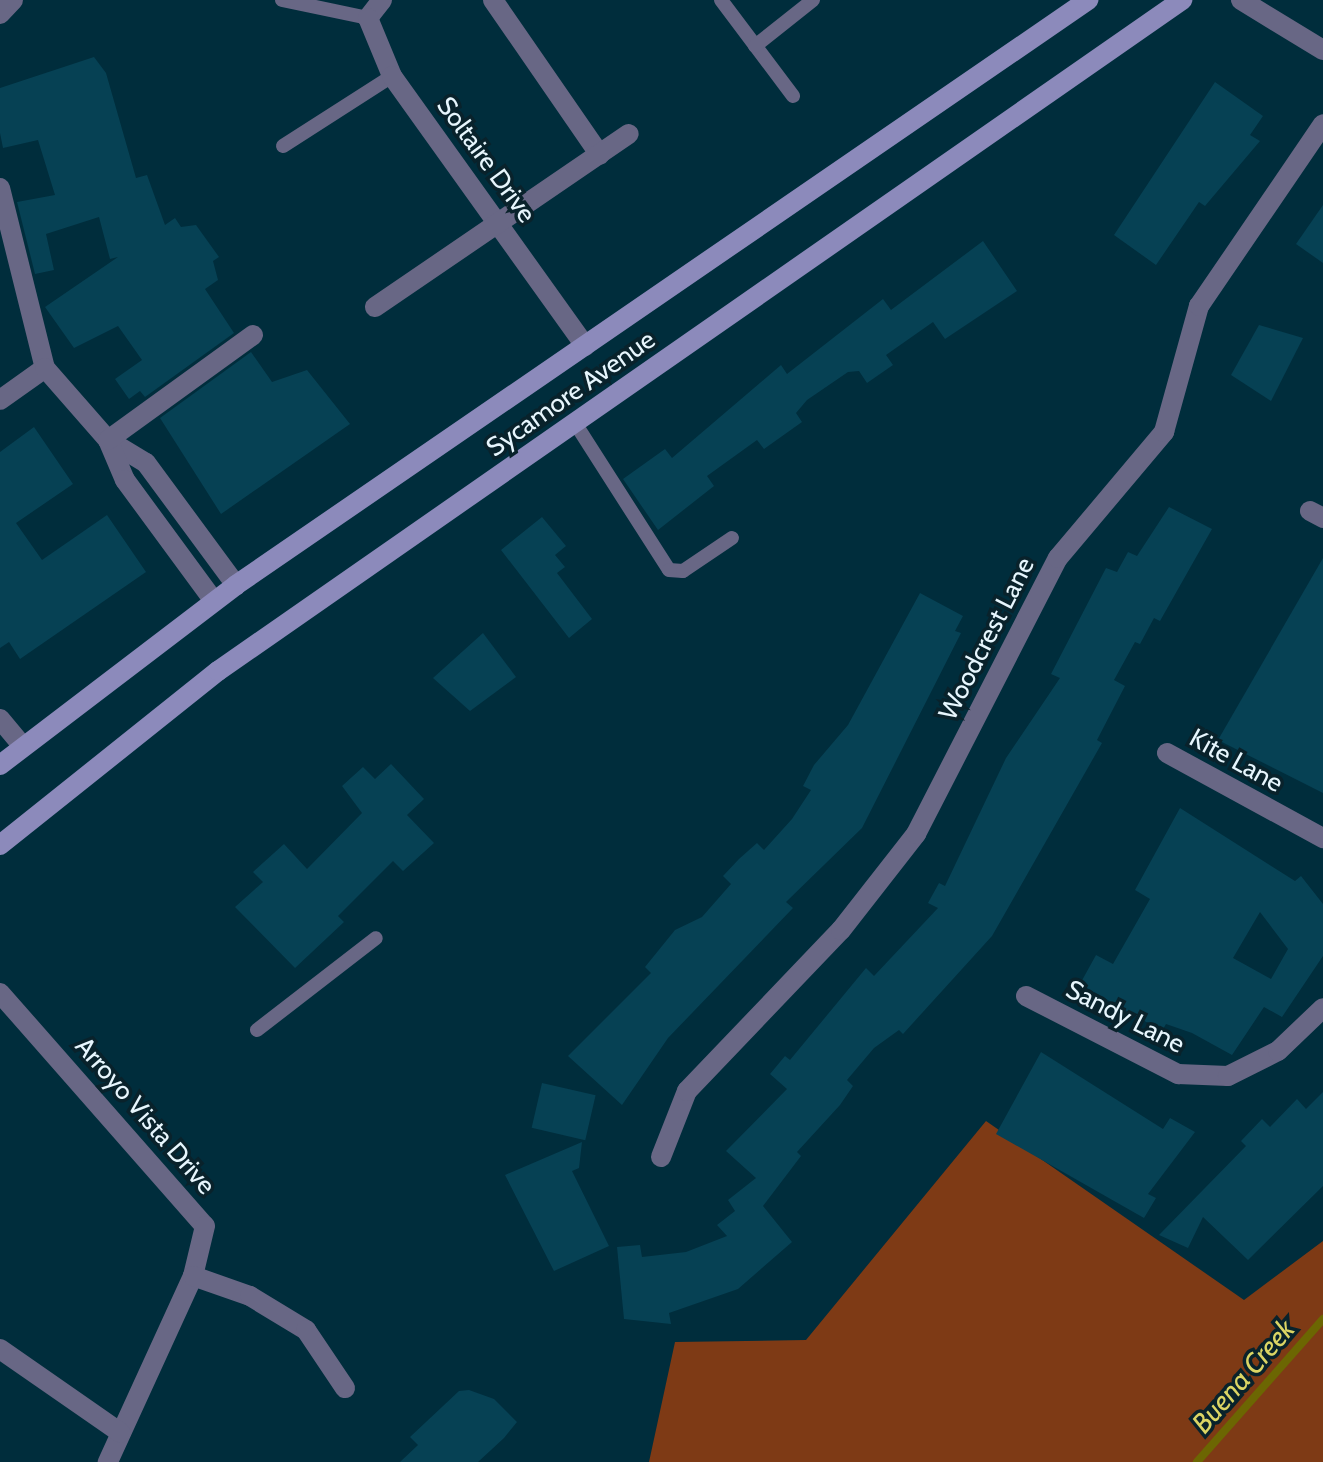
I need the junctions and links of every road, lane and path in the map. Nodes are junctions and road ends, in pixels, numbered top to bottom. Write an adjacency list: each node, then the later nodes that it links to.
1 (13, 0): 10 (street)
2 (282, 0): 11 (lane)
3 (382, 0): 11 (street)
4 (493, 0): 19 (street)
5 (721, 0): 12 (lane)
6 (813, 0): 12 (lane)
7 (1088, 0): 24 (main road, Sycamore Avenue)
8 (1182, 0): 27 (main road, Sycamore Avenue)
9 (1241, 0): 13 (street)
10 (0, 14)
11 (368, 18): 14 (street, Soltaire Drive)
12 (755, 46): 15 (lane)
13 (1323, 50)
14 (392, 76): 18 (lane); 21 (street, Soltaire Drive)
15 (793, 96)
16 (1323, 124): 43 (street, Woodcrest Lane)
17 (629, 134): 19 (street)
18 (283, 146)
19 (600, 155): 21 (street)
20 (0, 188): 25 (street)
21 (501, 223): 22 (street); 24 (street, Soltaire Drive)
22 (375, 307)
23 (253, 335): 28 (street)
24 (585, 346): 30 (main road, Sycamore Avenue)
25 (45, 368): 26 (street); 28 (street)
26 (0, 400)
27 (575, 423): 29 (lane); 37 (main road, Sycamore Avenue)
28 (108, 440): 30 (street); 31 (street)
29 (732, 538)
30 (236, 585): 31 (main road, Sycamore Avenue)
31 (214, 601): 33 (main road, Sycamore Avenue)
32 (0, 719): 33 (street)
33 (23, 746): 35 (main road, Sycamore Avenue)
34 (1167, 753): 36 (street, Kite Lane)
35 (0, 765)
36 (1323, 838)
37 (0, 845)
38 (376, 938): 42 (lane)
39 (0, 993): 44 (street, Arroyo Vista Drive)
40 (1026, 996): 41 (street, Sandy Lane)
41 (1323, 1008)
42 (257, 1030)
43 (661, 1157)
44 (193, 1276): 46 (street); 47 (street, Arroyo Vista Drive)
45 (0, 1349): 47 (street)
46 (345, 1388)
47 (121, 1433): 48 (street, Arroyo Vista Drive)
48 (108, 1462)

